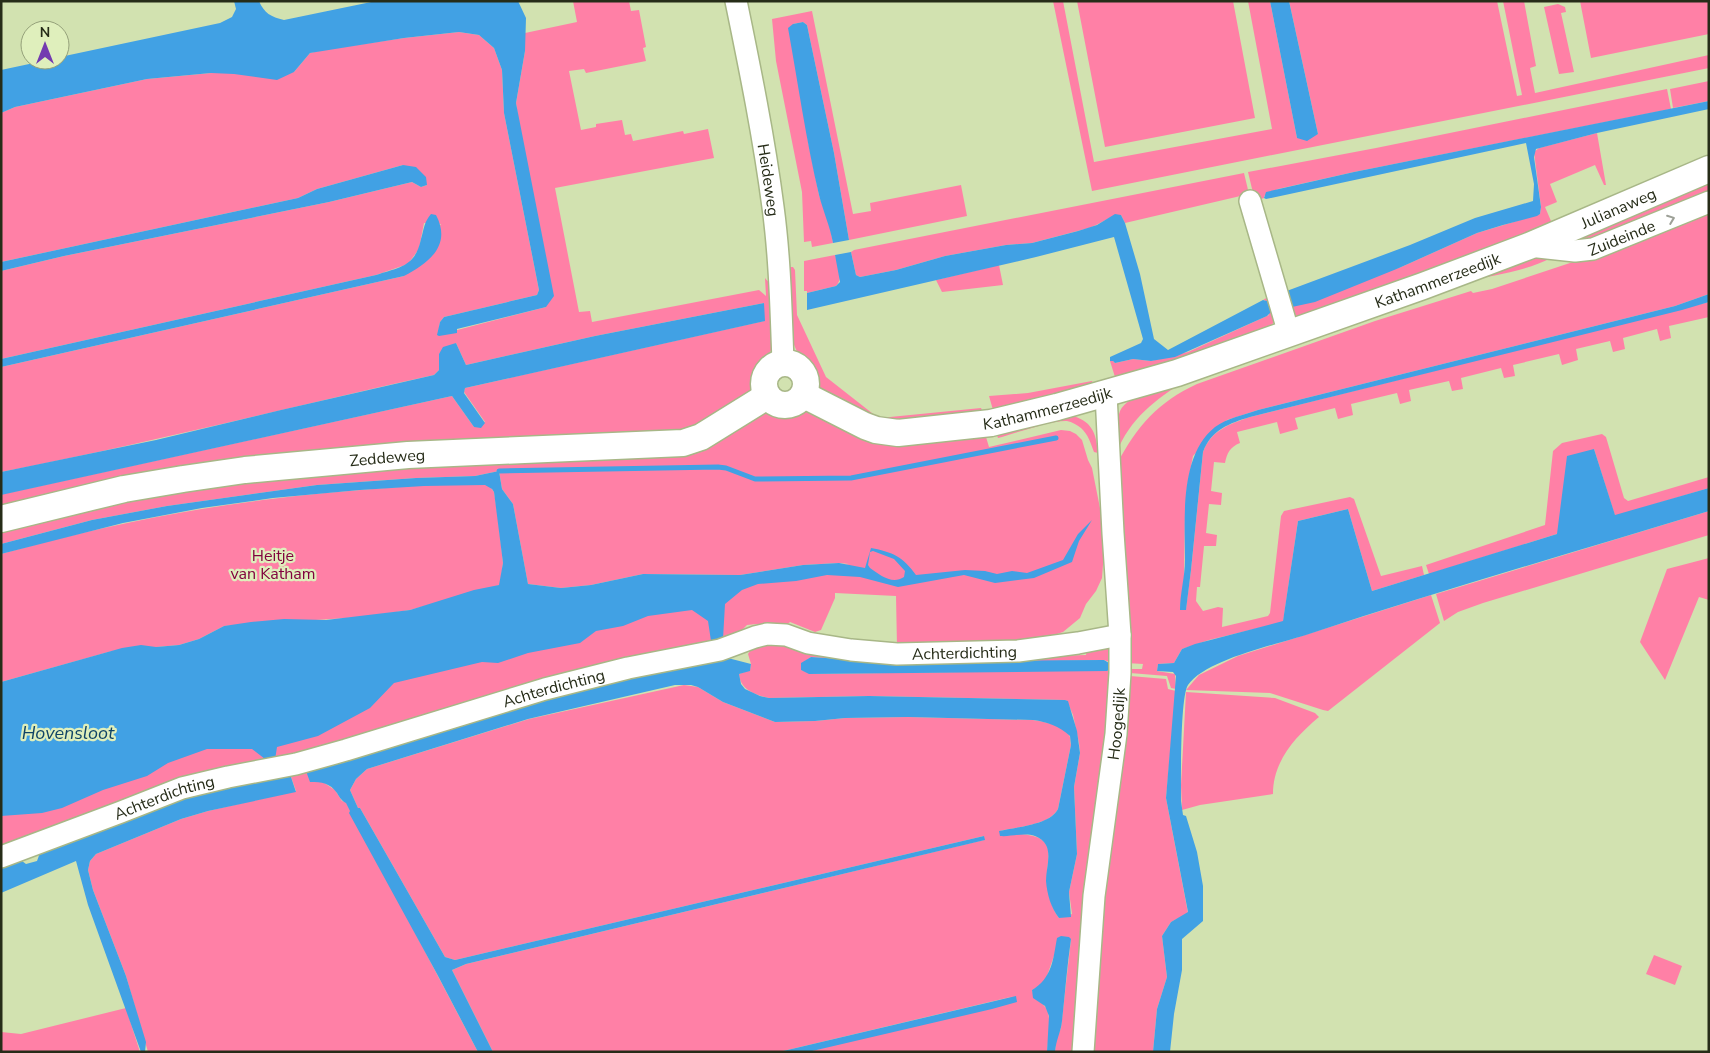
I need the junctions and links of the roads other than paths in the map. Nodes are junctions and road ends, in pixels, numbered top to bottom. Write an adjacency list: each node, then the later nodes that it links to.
1 (736, 1): 7 (street, Heideweg)
2 (1709, 169): 5 (main road, Julianaweg)
3 (1250, 201): 6 (street)
4 (1709, 202): 5 (street, Zuideinde, one-way to 4)
5 (1529, 246): 6 (main road, Kathammerzeedijk)
6 (1288, 334): 8 (main road, Kathammerzeedijk)
7 (783, 362): 9 (main road); 10 (main road)
8 (1106, 394): 9 (main road, Kathammerzeedijk); 12 (street, Hoogedijk)
9 (804, 395): 10 (main road)
10 (768, 396): 11 (main road, Zeddeweg)
11 (1, 519)
12 (1120, 635): 13 (street, Achterdichting); 14 (street, Hoogedijk)
13 (1, 857)
14 (1083, 1052)

